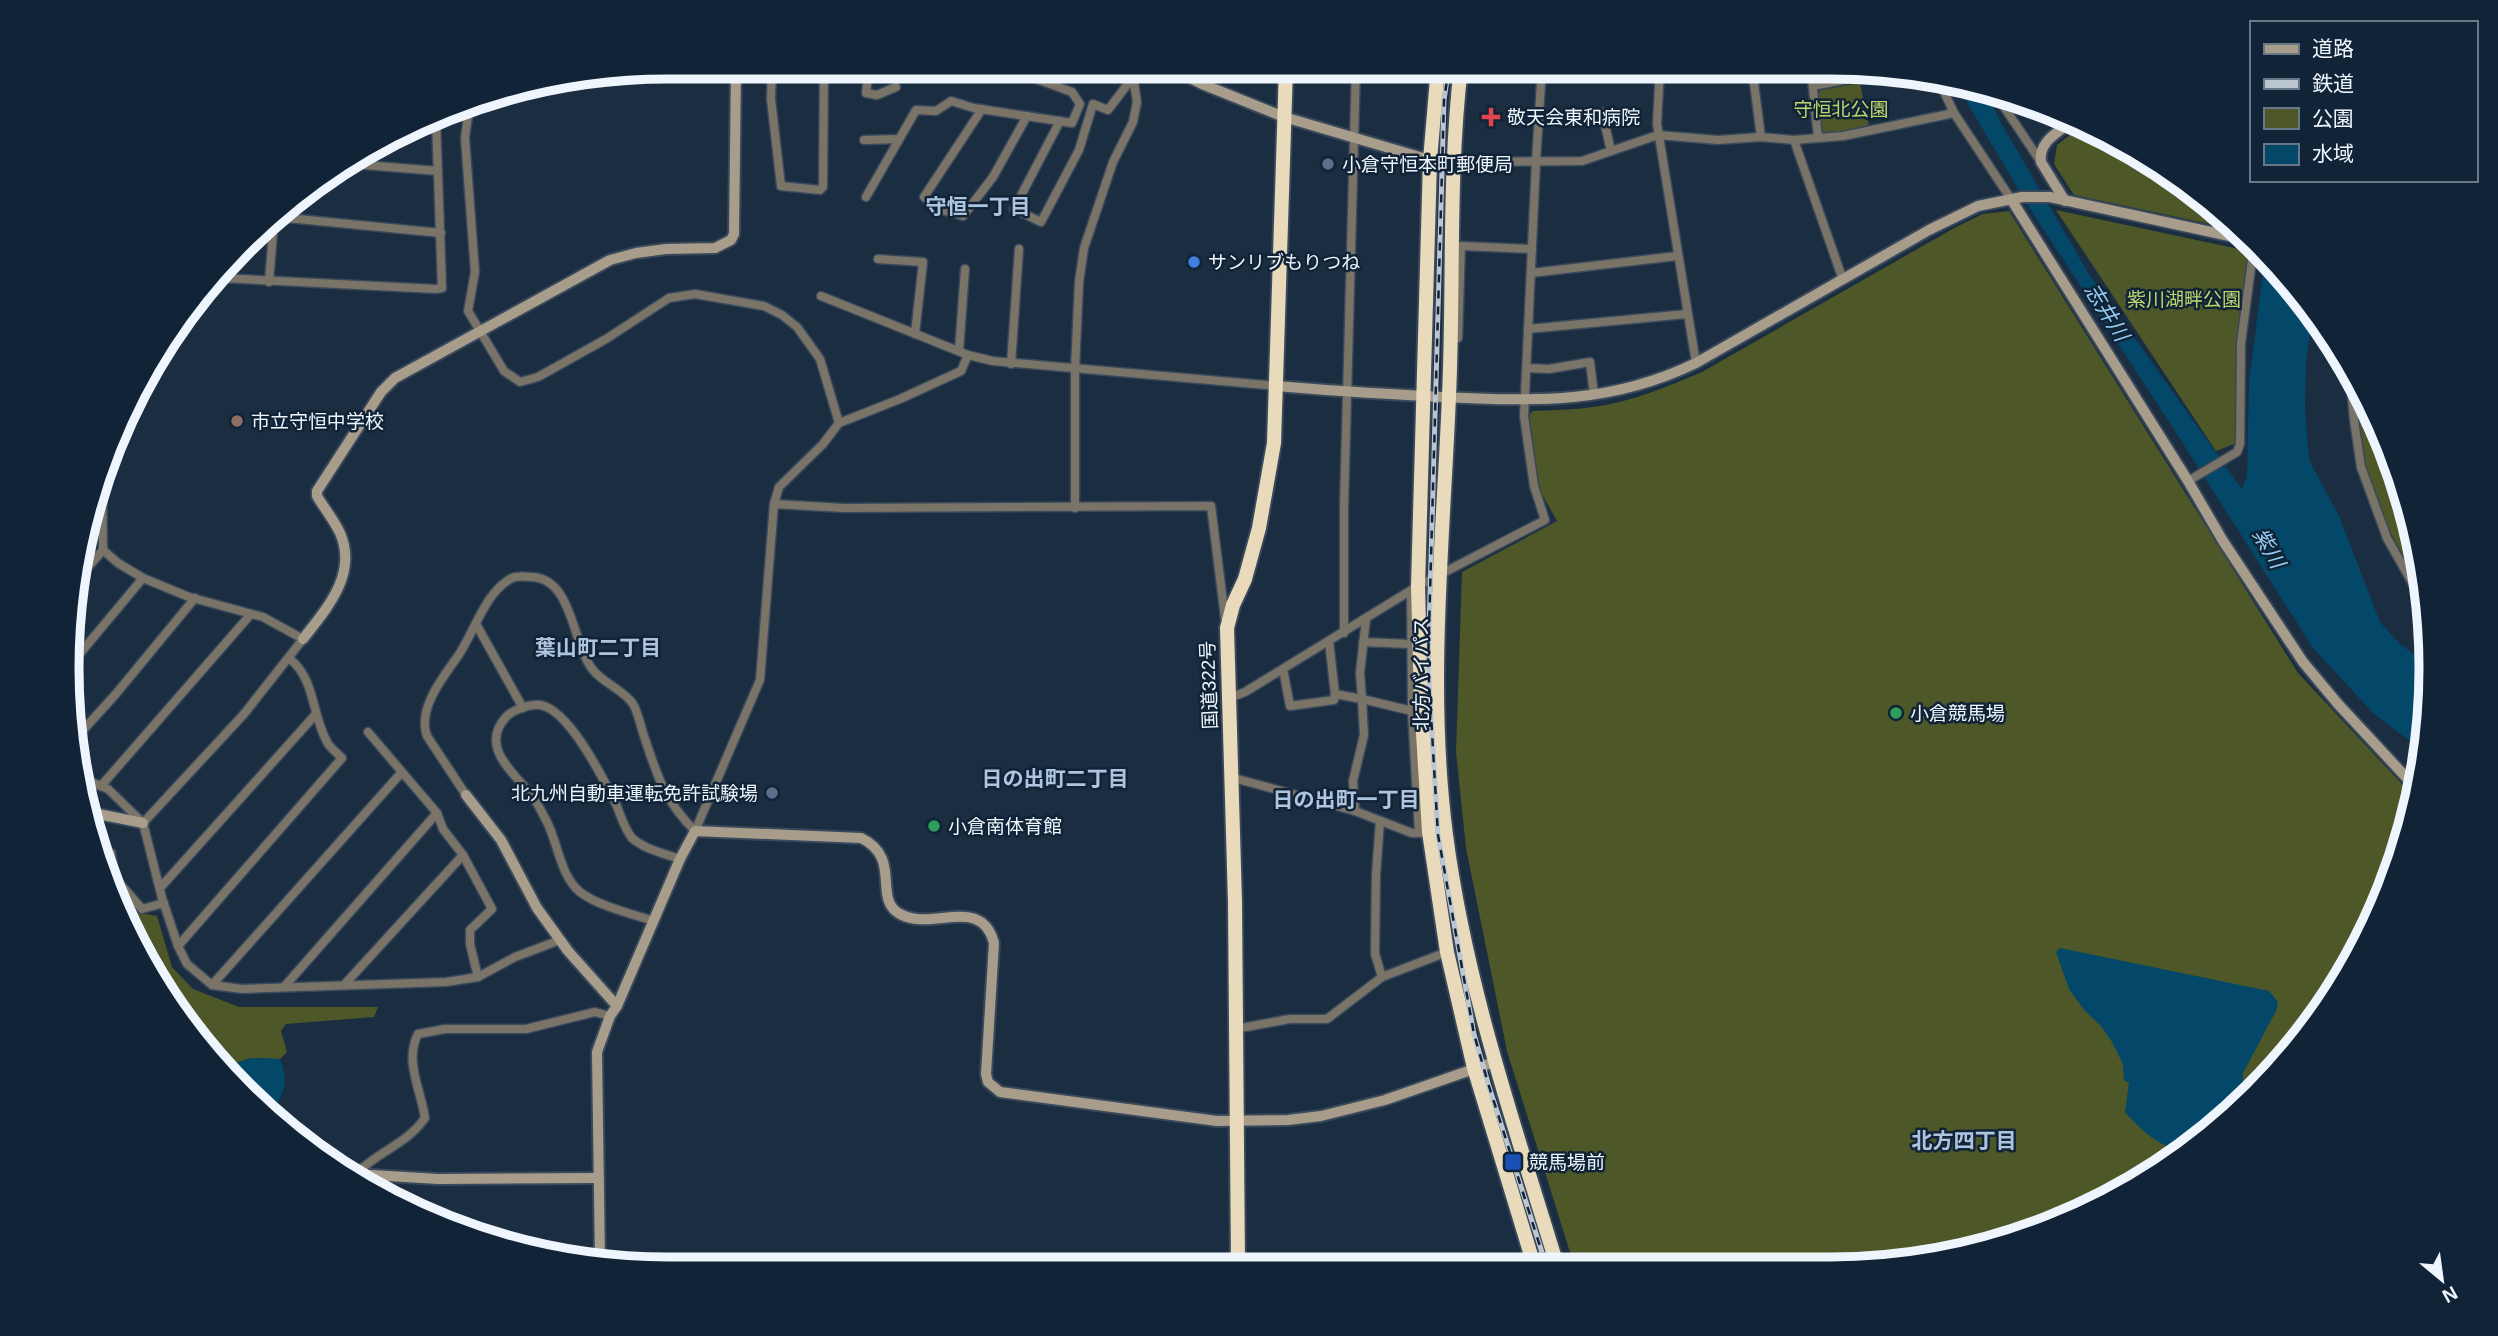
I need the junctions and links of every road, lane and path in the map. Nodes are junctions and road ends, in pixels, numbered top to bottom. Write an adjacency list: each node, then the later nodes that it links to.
1 (736, 79): 65 (street)
2 (772, 79): 3 (street)
3 (824, 79)
4 (868, 79): 19 (street)
5 (1037, 79): 28 (street)
6 (1131, 79): 28 (street)
7 (1133, 79): 72 (street)
8 (1192, 79): 27 (street)
9 (1286, 79): 27 (highway, 国道322号)
10 (1356, 79): 33 (street)
11 (1437, 79): 39 (highway, 北方バイパス)
12 (1460, 79): 40 (highway, 北方バイパス)
13 (1541, 79): 41 (street)
14 (1660, 79): 31 (street)
15 (1753, 79): 32 (street)
16 (1812, 79): 18 (street)
17 (1846, 79): 18 (street)
18 (1813, 86): 34 (street)
19 (896, 87)
20 (1943, 90): 24 (street)
21 (2002, 105): 42 (street)
22 (982, 109): 26 (street); 26 (street); 35 (street)
23 (1602, 112): 38 (street)
24 (1954, 113): 34 (street); 46 (street)
25 (468, 114): 65 (street)
26 (1027, 116): 28 (street)
27 (1284, 117): 33 (street); 73 (highway, 国道322号)
28 (1060, 121)
29 (436, 127): 44 (street)
30 (2064, 128): 42 (street)
31 (1658, 135): 32 (street); 38 (street); 54 (street)
32 (1761, 137): 37 (street)
33 (1354, 138): 39 (street); 74 (street)
34 (1818, 138): 37 (street)
35 (899, 139): 36 (street); 45 (street)
36 (864, 140)
37 (1794, 140): 60 (street)
38 (1611, 151): 41 (street)
39 (1430, 160): 40 (street); 77 (highway, 北方バイパス)
40 (1454, 162): 41 (street); 67 (highway, 北方バイパス)
41 (1536, 162): 53 (street)
42 (2040, 162): 47 (street)
43 (362, 165): 44 (street)
44 (438, 171): 50 (street)
45 (866, 197)
46 (2017, 198): 47 (street); 60 (street); 81 (street)
47 (2065, 201): 51 (street)
48 (287, 219): 50 (street)
49 (275, 229): 61 (street)
50 (441, 233): 61 (street)
51 (2231, 236)
52 (1019, 249): 70 (street)
53 (1532, 249): 58 (street); 67 (street)
54 (1677, 256): 58 (street); 63 (street)
55 (2252, 257): 81 (street)
56 (878, 259): 66 (street)
57 (965, 269): 68 (street)
58 (1531, 273): 64 (street)
59 (226, 278): 61 (street)
60 (1843, 280): 69 (street)
61 (269, 282)
62 (821, 296): 66 (street)
63 (1687, 314): 64 (street); 69 (street)
64 (1528, 329): 71 (street)
65 (480, 333): 80 (street); 97 (street)
66 (915, 334): 68 (street)
67 (1450, 342): 78 (highway, 北方バイパス)
68 (964, 353): 70 (street); 80 (street)
69 (1696, 363): 75 (street)
70 (1011, 364): 72 (street)
71 (1527, 368): 75 (street); 79 (street)
72 (1075, 369): 73 (street); 84 (street)
73 (1277, 386): 74 (street); 95 (highway, 国道322号)
74 (1347, 392): 77 (street); 96 (street)
75 (1594, 395): 79 (street)
76 (2352, 395): 89 (street)
77 (1424, 396): 78 (street); 90 (highway, 北方バイパス)
78 (1449, 397): 79 (street); 87 (highway, 北方バイパス)
79 (1525, 401): 87 (street)
80 (839, 424): 83 (street)
81 (2188, 481): 114 (street)
82 (102, 504): 85 (street)
83 (774, 504): 84 (street); 123 (street)
84 (1075, 508): 95 (street)
85 (103, 550): 86 (street); 88 (street)
86 (88, 567)
87 (1441, 575): 90 (street); 125 (highway, 北方バイパス)
88 (144, 578): 91 (street); 101 (street)
89 (2413, 584)
90 (1415, 588): 93 (street); 100 (street); 124 (highway, 北方バイパス)
91 (195, 598): 92 (street); 110 (street)
92 (251, 614): 97 (street); 116 (street)
93 (1366, 619): 96 (street); 99 (street)
94 (476, 624): 107 (street); 117 (street); 123 (street)
95 (1227, 628): 105 (highway, 国道322号)
96 (1344, 633): 98 (street)
97 (303, 639): 102 (street)
98 (1329, 641): 103 (street); 104 (street)
99 (1363, 642): 100 (street); 106 (street)
100 (1410, 644): 108 (street)
101 (79, 654)
102 (289, 658): 109 (street); 122 (street)
103 (1283, 669): 104 (street); 105 (street)
104 (1335, 694): 106 (street)
105 (1230, 698): 113 (highway, 国道322号)
106 (1362, 699): 108 (street); 118 (street)
107 (523, 708): 127 (street); 131 (street)
108 (1412, 711): 124 (street)
109 (316, 714): 128 (street); 133 (street)
110 (82, 731)
111 (368, 732): 112 (street)
112 (402, 772): 119 (street); 137 (street)
113 (1230, 776): 118 (street); 142 (highway, 国道322号)
114 (2408, 780)
115 (90, 781): 116 (street)
116 (101, 786): 122 (street)
117 (466, 795): 132 (street)
118 (1355, 811): 121 (street)
119 (437, 813): 126 (street); 139 (street)
120 (97, 814): 122 (street)
121 (1380, 821): 124 (street); 136 (street)
122 (143, 823): 128 (street)
123 (695, 831): 127 (street); 145 (street)
124 (1424, 833): 125 (street); 134 (highway, 北方バイパス)
125 (1446, 833): 143 (highway, 北方バイパス)
126 (463, 855): 135 (street); 138 (street)
127 (680, 859): 131 (street)
128 (160, 888): 130 (street)
129 (123, 891): 130 (street)
130 (164, 903): 133 (street)
131 (654, 921): 140 (street)
132 (560, 940): 135 (street); 140 (street)
133 (178, 946): 137 (street)
134 (1447, 952): 136 (street); 144 (highway, 北方バイパス)
135 (478, 977): 138 (street)
136 (1382, 977): 142 (street)
137 (212, 985): 139 (street)
138 (344, 985): 139 (street)
139 (284, 987)
140 (617, 1006): 141 (street)
141 (610, 1016): 146 (street); 148 (street)
142 (1235, 1029): 145 (highway, 国道322号)
143 (1494, 1062): 144 (street); 152 (highway, 北方バイパス)
144 (1474, 1068): 145 (street); 151 (highway, 北方バイパス)
145 (1238, 1120): 150 (highway, 国道322号)
146 (360, 1170)
147 (368, 1175): 148 (street)
148 (598, 1178): 149 (street)
149 (600, 1253)
150 (1238, 1257)
151 (1532, 1257)
152 (1555, 1257)

